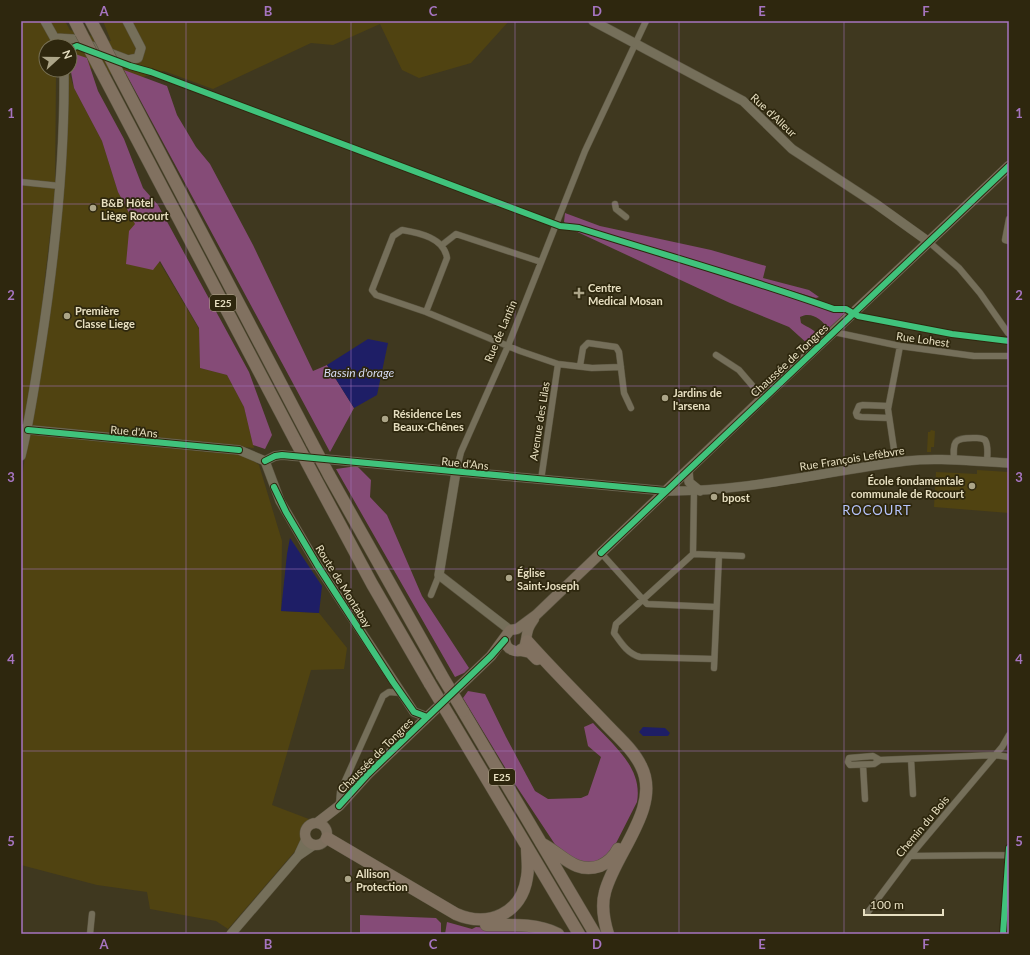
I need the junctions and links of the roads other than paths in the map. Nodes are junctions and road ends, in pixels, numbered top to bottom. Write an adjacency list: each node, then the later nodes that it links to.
1 (45, 21): 8 (street)
2 (75, 21): 77 (highway, E25, bridge)
3 (91, 21): 76 (highway, E25, bridge)
4 (127, 21): 5 (street); 9 (street)
5 (131, 21)
6 (593, 21): 10 (street, Rue d'Alleur)
7 (646, 21): 10 (street, Rue de Lantin)
8 (56, 38)
9 (78, 41)
10 (635, 44): 19 (street, Rue d'Alleur); 21 (street, Rue de Lantin)
11 (64, 78): 14 (street)
12 (1009, 166): 19 (main road, Chaussée de Tongres)
13 (21, 182): 14 (street)
14 (60, 186): 36 (street)
15 (615, 204): 16 (street)
16 (626, 217)
17 (1009, 219): 18 (street)
18 (1009, 241)
19 (929, 242): 23 (main road, Chaussée de Tongres); 24 (street)
20 (442, 245): 21 (street); 22 (street); 22 (street)
21 (541, 262): 25 (street, Rue de Lantin)
22 (426, 312): 25 (street)
23 (834, 332): 26 (street, Rue Lohest); 32 (main road, Chaussée de Tongres)
24 (1008, 333)
25 (508, 346): 29 (street); 44 (street, Rue de Lantin)
26 (900, 346): 28 (street, Rue Lohest); 33 (street)
27 (716, 355): 32 (street)
28 (1009, 356)
29 (558, 364): 30 (street); 45 (street, Avenue des Lilas)
30 (580, 366): 31 (street); 31 (street)
31 (621, 367): 34 (street)
32 (763, 398): 43 (main road, Chaussée de Tongres)
33 (888, 406): 35 (street); 35 (street)
34 (631, 408)
35 (889, 418): 41 (street)
36 (24, 430): 37 (street); 38 (street, Rue d'Ans)
37 (21, 456)
38 (265, 461): 44 (street, Rue d'Ans); 63 (street, Route de Montabay)
39 (954, 461): 40 (street, Rue François Lefèbvre); 40 (street); 41 (street, Rue François Lefèbvre)
40 (987, 462): 42 (street, Rue François Lefèbvre)
41 (896, 463): 48 (street, Rue François Lefèbvre)
42 (1009, 463)
43 (688, 470): 47 (main road, Chaussée de Tongres); 48 (street)
44 (456, 472): 45 (street, Rue d'Ans); 54 (street, Rue de Lantin)
45 (541, 480): 46 (street, Rue d'Ans)
46 (650, 490): 47 (street, Rue d'Ans); 49 (street)
47 (666, 491): 48 (street, Rue François Lefèbvre); 49 (main road, Chaussée de Tongres)
48 (697, 491): 51 (street)
49 (652, 504): 50 (main road, Chaussée de Tongres)
50 (601, 553): 56 (street); 58 (main road, Chaussée de Tongres)
51 (693, 554): 52 (street); 56 (street)
52 (719, 555): 53 (street); 57 (street)
53 (742, 556)
54 (439, 575): 55 (street); 59 (street)
55 (430, 595)
56 (642, 600): 57 (street); 61 (street)
57 (716, 607): 61 (street)
58 (536, 615): 59 (main road, Chaussée de Tongres); 60 (main road, Chaussée de Tongres)
59 (514, 630): 60 (main road, Chaussée de Tongres); 60 (main road)
60 (518, 644): 64 (main road, Chaussée de Tongres); 76 (highway); 88 (highway)
61 (714, 659): 62 (street)
62 (714, 668)
63 (401, 693): 64 (street, Route de Montabay); 73 (street)
64 (426, 717): 73 (main road, Chaussée de Tongres)
65 (1009, 735): 66 (street, Chemin du Bois)
66 (995, 755): 67 (street); 68 (street); 80 (street, Chemin du Bois)
67 (1009, 757)
68 (911, 759): 69 (street); 71 (street)
69 (880, 760): 70 (street); 70 (street)
70 (863, 765): 72 (street)
71 (913, 794)
72 (865, 799)
73 (339, 806): 74 (main road, Chaussée de Tongres); 75 (main road, Chaussée de Tongres)
74 (317, 823): 75 (main road); 75 (main road, Chaussée de Tongres)
75 (319, 839): 77 (highway); 84 (street, Chaussée de Tongres); 85 (highway)
76 (541, 843): 87 (highway, E25)
77 (527, 847): 86 (highway, E25)
78 (1009, 848): 79 (street)
79 (1009, 855): 80 (street); 89 (street)
80 (910, 856): 81 (street, Chemin du Bois)
81 (868, 912)
82 (92, 914): 83 (street)
83 (90, 934)
84 (231, 934)
85 (558, 934)
86 (579, 934)
87 (595, 934)
88 (608, 934)
89 (1003, 934)

